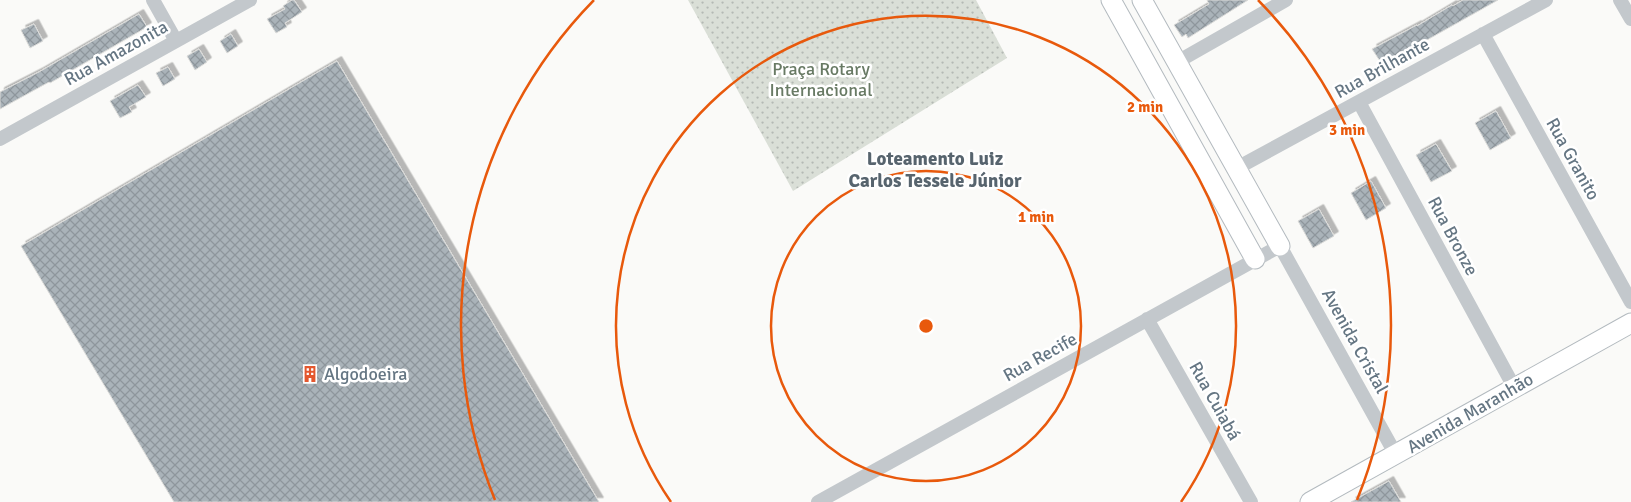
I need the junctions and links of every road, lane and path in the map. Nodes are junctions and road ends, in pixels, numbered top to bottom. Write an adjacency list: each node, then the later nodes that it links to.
1 (153, 0): 10 (street)
2 (250, 0): 10 (street, Rua Amazonita)
3 (1111, 0): 16 (street)
4 (1142, 0): 11 (street)
5 (1286, 0): 11 (street)
6 (1546, 0): 9 (street, Rua Brilhante)
7 (1620, 0): 8 (street)
8 (1631, 19)
9 (1483, 34): 12 (street, Rua Brilhante); 17 (street, Rua Granito)
10 (176, 41): 13 (street, Rua Amazonita)
11 (1177, 62): 14 (street)
12 (1359, 102): 14 (street, Rua Brilhante); 20 (street, Rua Bronze)
13 (0, 138)
14 (1237, 168): 15 (street)
15 (1280, 246): 16 (street, Rua Recife); 21 (street, Avenida Cristal)
16 (1255, 258): 18 (street, Rua Recife)
17 (1631, 302)
18 (1148, 319): 22 (street, Rua Recife); 23 (street, Rua Cuiabá)
19 (1631, 323): 20 (street, Avenida Maranhão)
20 (1514, 387): 21 (street, Avenida Maranhão)
21 (1396, 455): 24 (street, Avenida Maranhão)
22 (818, 502)
23 (1250, 502)
24 (1310, 502)

